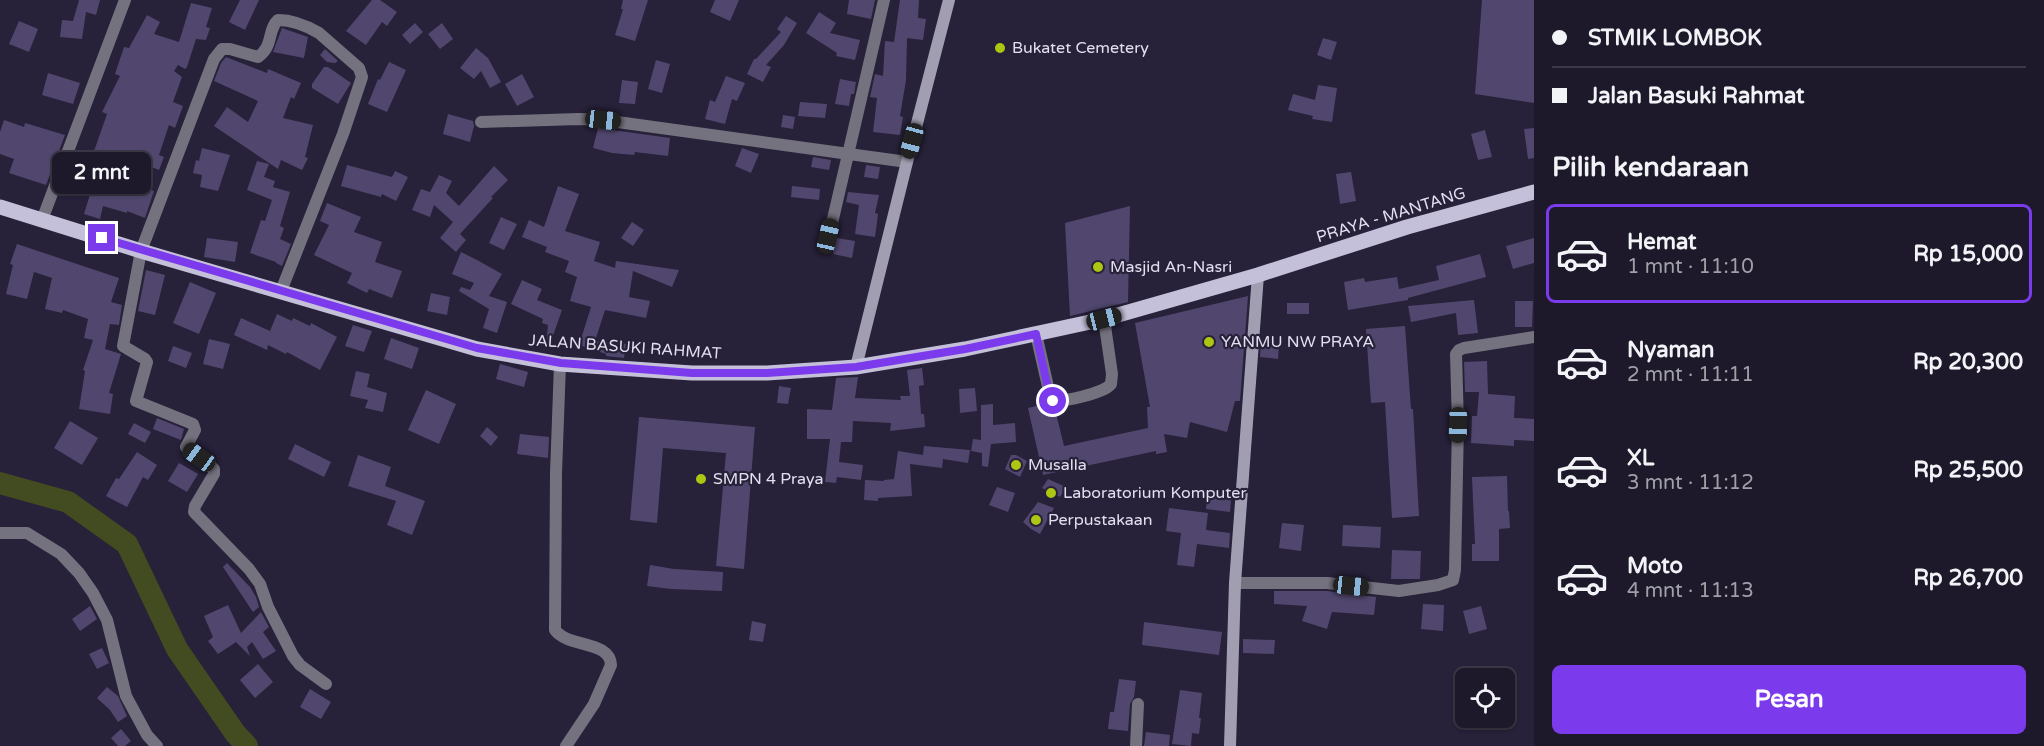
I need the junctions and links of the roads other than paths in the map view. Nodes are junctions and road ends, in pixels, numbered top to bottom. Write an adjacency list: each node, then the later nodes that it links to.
1 (124, 0): 9 (street)
2 (884, 0): 5 (street)
3 (949, 0): 6 (main road)
4 (481, 122): 5 (street)
5 (847, 154): 6 (street); 10 (street)
6 (907, 162): 18 (main road)
7 (1534, 192): 12 (main road, PRAYA - MANTANG)
8 (0, 207): 9 (main road, JALAN BASUKI RAHMAT)
9 (42, 220): 11 (main road, JALAN BASUKI RAHMAT)
10 (828, 236)
11 (141, 251): 13 (main road, JALAN BASUKI RAHMAT); 13 (street); 21 (street)
12 (1258, 275): 14 (main road, JALAN BASUKI RAHMAT); 20 (main road)
13 (281, 291): 17 (main road, JALAN BASUKI RAHMAT)
14 (1104, 319): 15 (main road, JALAN BASUKI RAHMAT); 15 (street)
15 (1036, 334): 18 (main road, JALAN BASUKI RAHMAT)
16 (1534, 337): 20 (street)
17 (561, 363): 18 (main road, JALAN BASUKI RAHMAT); 24 (street)
18 (856, 367)
19 (0, 533): 23 (street)
20 (1235, 583): 26 (main road)
21 (326, 684)
22 (1138, 704): 25 (street)
23 (157, 746)
24 (566, 746)
25 (1136, 746)
26 (1230, 746)

